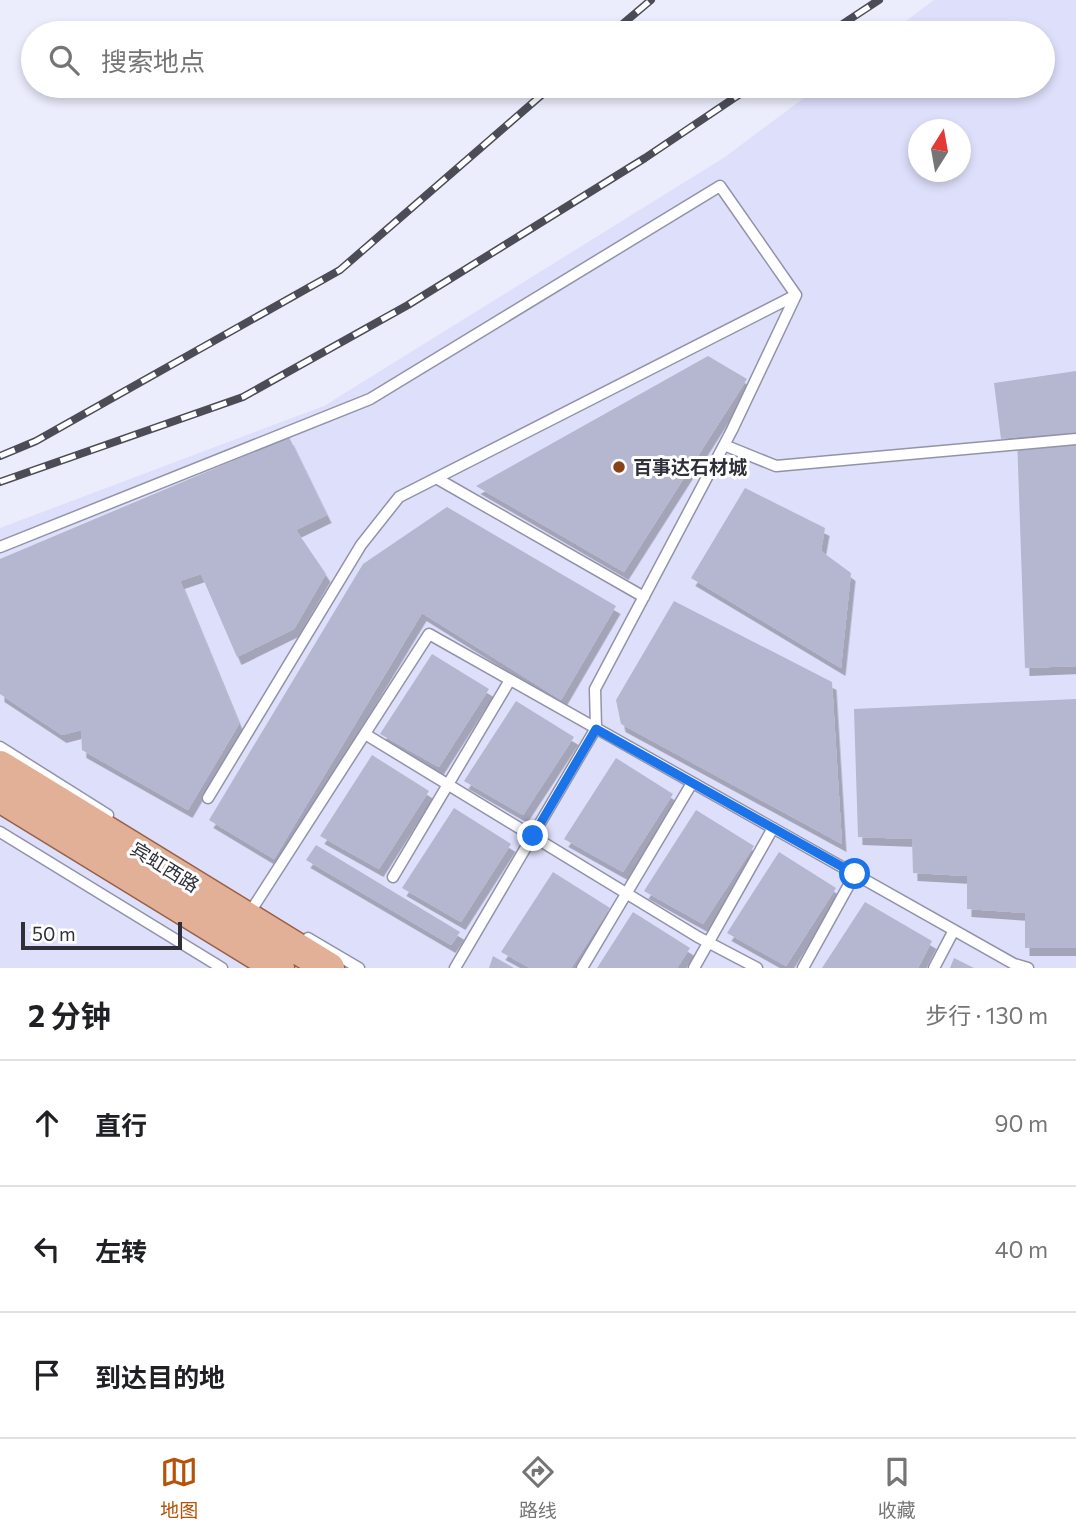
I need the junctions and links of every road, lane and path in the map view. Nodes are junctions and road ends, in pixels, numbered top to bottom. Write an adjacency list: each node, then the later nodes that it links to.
1 (796, 295): 3 (lane); 4 (lane); 5 (lane)
2 (1076, 439): 3 (lane)
3 (724, 445): 6 (lane)
4 (436, 478): 6 (lane); 15 (lane)
5 (0, 547)
6 (643, 597): 8 (lane)
7 (510, 680): 8 (lane); 9 (lane); 13 (lane)
8 (596, 729): 12 (lane); 19 (lane)
9 (365, 734): 13 (lane); 24 (lane)
10 (0, 747): 16 (lane)
11 (0, 766): 32 (main road, 宾虹西路)
12 (692, 783): 17 (lane); 22 (lane)
13 (447, 785): 19 (lane); 21 (lane)
14 (0, 797): 31 (main road, 宾虹西路)
15 (208, 798)
16 (116, 820)
17 (772, 828): 20 (lane); 28 (lane)
18 (0, 832): 30 (lane)
19 (533, 836): 22 (lane); 34 (lane)
20 (855, 874): 26 (lane); 38 (lane)
21 (393, 877)
22 (626, 894): 28 (lane); 35 (lane)
23 (243, 899): 24 (lane)
24 (254, 906): 25 (lane)
25 (266, 913)
26 (954, 930): 29 (lane); 39 (lane)
27 (301, 934): 33 (lane)
28 (709, 943): 36 (lane); 37 (lane)
29 (1014, 966): 40 (lane)
30 (222, 968)
31 (279, 968)
32 (329, 968)
33 (359, 968)
34 (455, 968)
35 (582, 968)
36 (694, 968)
37 (757, 968)
38 (803, 968)
39 (934, 968)
40 (1028, 968)

